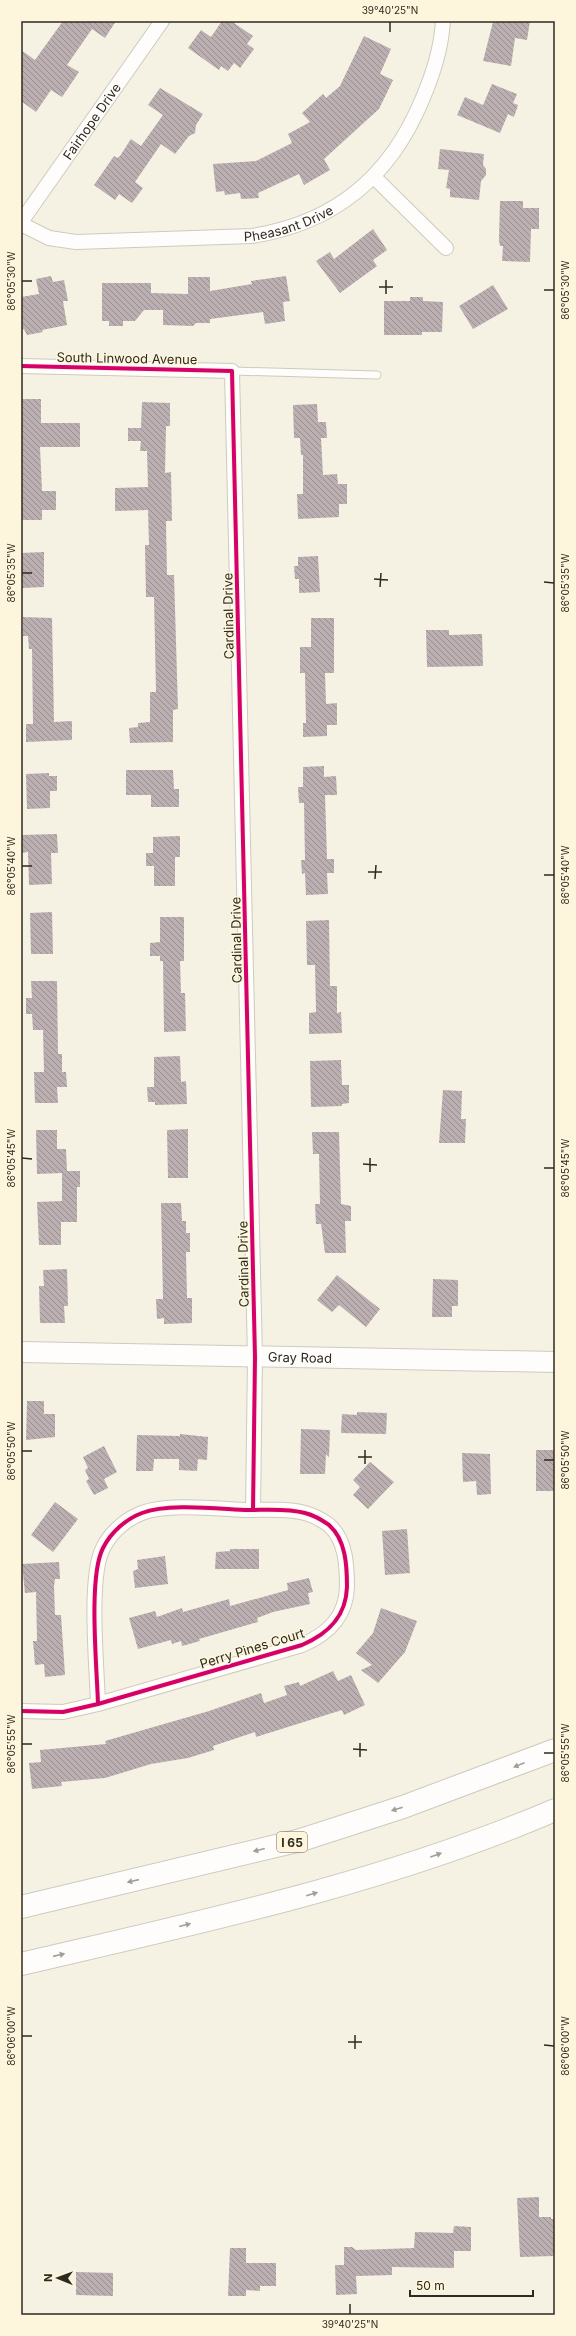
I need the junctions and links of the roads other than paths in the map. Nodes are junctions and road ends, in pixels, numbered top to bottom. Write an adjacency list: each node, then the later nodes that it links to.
1 (162, 21): 4 (street, Fairhope Drive)
2 (443, 21): 3 (street, Pheasant Drive)
3 (374, 177): 4 (street, Pheasant Drive); 5 (street)
4 (21, 223)
5 (446, 248)
6 (21, 366): 7 (street, South Linwood Avenue)
7 (232, 371): 8 (lane, South Linwood Avenue); 10 (street, Cardinal Drive)
8 (377, 375)
9 (21, 1352): 10 (street, Gray Road)
10 (255, 1357): 11 (street, Gray Road); 12 (street, Cardinal Drive)
11 (555, 1362)
12 (253, 1510): 13 (street, Perry Pines Court); 13 (street, Perry Pines Court)
13 (98, 1704): 14 (street, Perry Pines Court)
14 (21, 1711)
15 (555, 1750): 17 (highway, I 65, one-way to 17)
16 (555, 1810): 18 (highway, one-way to 16)
17 (21, 1907)
18 (21, 1964)

